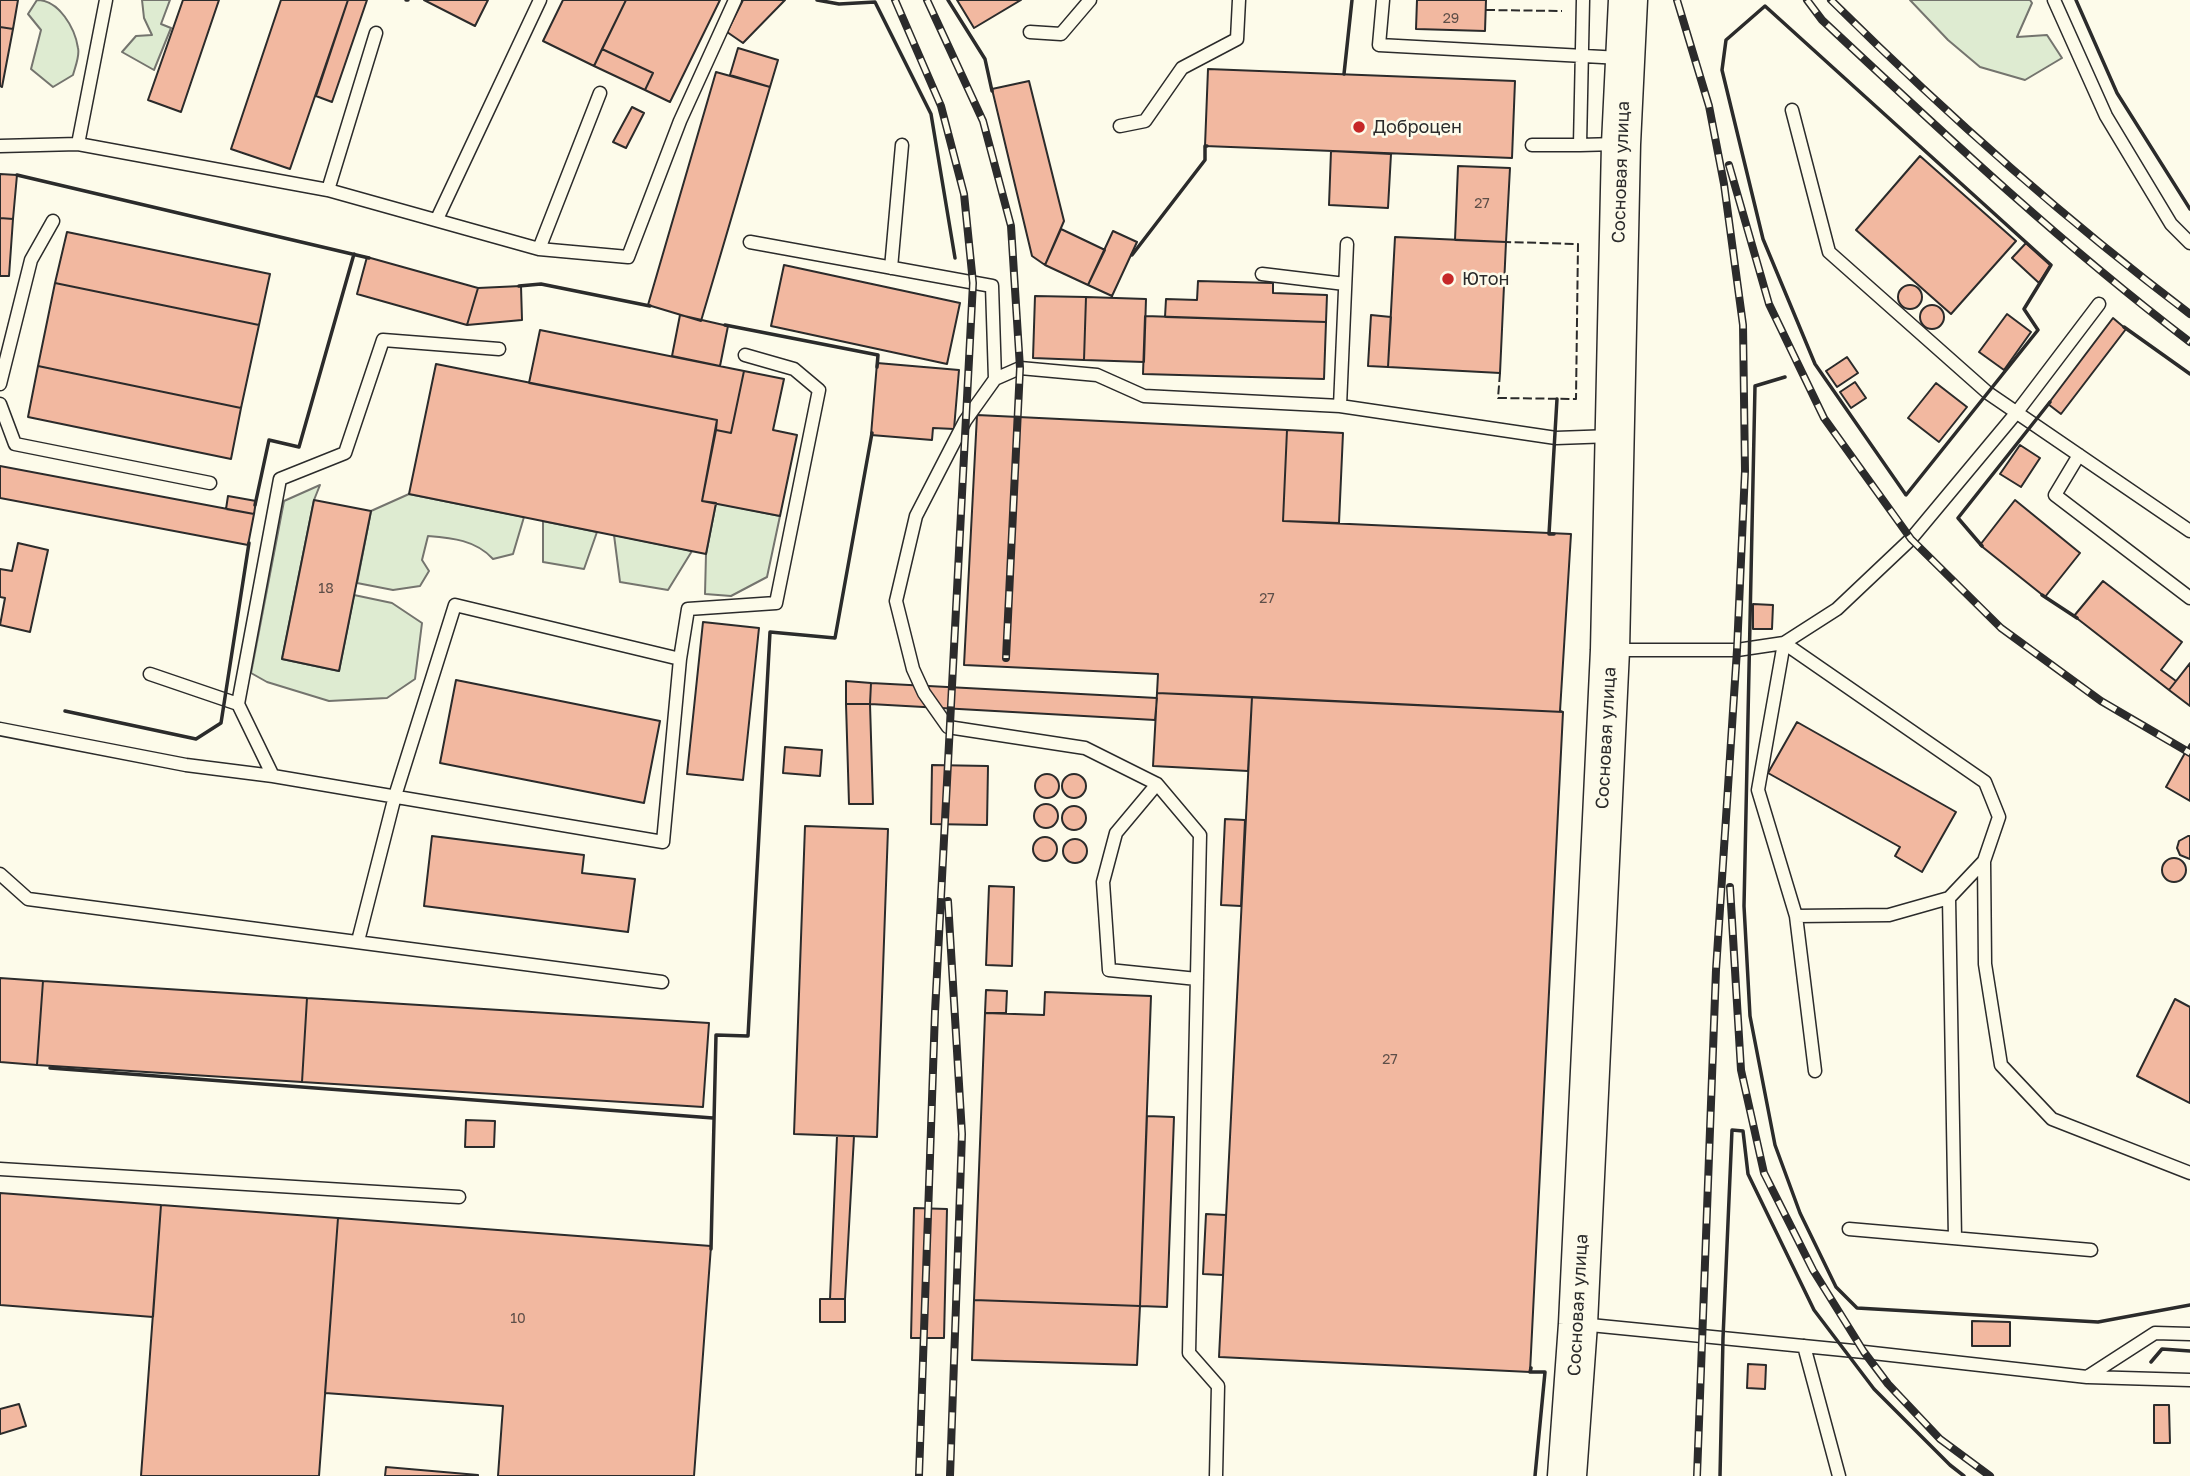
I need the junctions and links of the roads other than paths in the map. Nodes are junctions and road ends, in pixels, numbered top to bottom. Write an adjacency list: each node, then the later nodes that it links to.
1 (106, 0): 17 (lane)
2 (540, 0): 24 (lane)
3 (734, 0): 29 (lane)
4 (1090, 0): 10 (lane)
5 (1239, 0): 16 (lane)
6 (1383, 0): 12 (lane)
7 (1583, 0): 12 (lane)
8 (1628, 0): 13 (main road, Сосновая улица)
9 (2054, 0): 27 (lane)
10 (1030, 32)
11 (376, 33): 23 (lane)
12 (1581, 55): 13 (lane); 22 (lane)
13 (1625, 59): 18 (main road, Сосновая улица)
14 (600, 93): 29 (lane)
15 (1792, 110): 41 (lane)
16 (1120, 126)
17 (78, 144): 19 (lane); 23 (lane)
18 (1621, 144): 22 (lane); 42 (main road, Сосновая улица)
19 (0, 145)
20 (902, 145): 30 (lane)
21 (1532, 145): 22 (lane)
22 (1580, 145)
23 (328, 190): 24 (lane)
24 (437, 219): 29 (lane)
25 (53, 221): 34 (lane)
26 (750, 242): 30 (lane)
27 (2190, 243)
28 (1347, 244): 32 (lane)
29 (539, 249)
30 (891, 268): 37 (lane)
31 (1262, 274): 32 (lane)
32 (1345, 284): 40 (lane)
33 (2099, 304): 41 (lane)
34 (7, 330): 38 (lane)
35 (499, 349): 51 (lane)
36 (745, 355): 49 (lane)
37 (995, 379): 40 (lane); 54 (lane)
38 (0, 384)
39 (0, 404): 44 (lane)
40 (1340, 406): 42 (lane)
41 (2017, 412): 43 (lane); 47 (lane)
42 (1616, 436): 48 (main road, Сосновая улица)
43 (2079, 455): 45 (lane); 46 (lane)
44 (210, 482)
45 (2190, 531)
46 (2190, 598)
47 (1784, 643): 48 (lane); 56 (lane); 59 (lane)
48 (1610, 650): 70 (main road, Сосновая улица)
49 (680, 659): 55 (lane); 55 (lane)
50 (150, 674): 51 (lane)
51 (238, 704): 53 (lane)
52 (0, 729): 53 (lane)
53 (273, 776): 55 (lane)
54 (1157, 784): 61 (lane); 61 (lane)
55 (395, 796): 60 (lane)
56 (1984, 861): 58 (lane); 65 (lane)
57 (0, 874): 60 (lane)
58 (1949, 898): 59 (lane); 68 (lane)
59 (1797, 916): 63 (lane)
60 (358, 941): 62 (lane)
61 (1197, 979): 75 (lane)
62 (662, 982)
63 (1815, 1071)
64 (0, 1169): 66 (lane)
65 (2190, 1173)
66 (459, 1197)
67 (1849, 1229): 68 (lane)
68 (1955, 1238): 69 (lane)
69 (2091, 1250)
70 (1578, 1324): 72 (lane); 76 (main road, Сосновая улица)
71 (2190, 1334): 73 (lane)
72 (1804, 1346): 73 (lane); 77 (lane)
73 (2087, 1377): 74 (lane)
74 (2190, 1380)
75 (1216, 1476)
76 (1567, 1476)
77 (1839, 1476)

